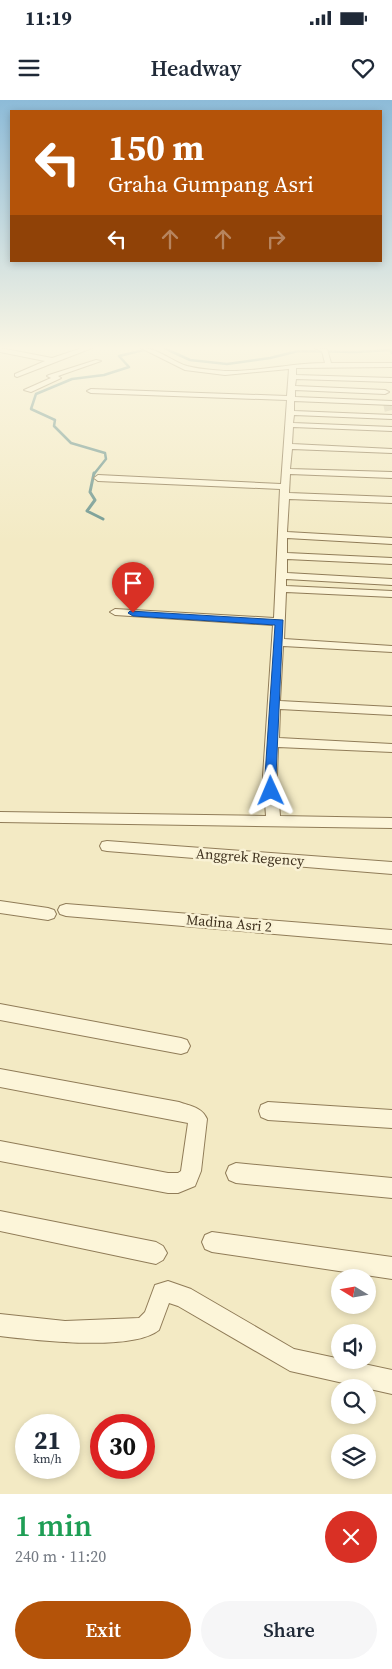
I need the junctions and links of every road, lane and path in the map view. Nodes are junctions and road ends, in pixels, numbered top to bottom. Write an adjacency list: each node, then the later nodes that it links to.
1 (290, 413): 4 (street)
2 (291, 413): 3 (street)
3 (392, 417)
4 (289, 425): 5 (street); 6 (street)
5 (392, 429)
6 (287, 451): 7 (street); 8 (street); 9 (street)
7 (392, 451)
8 (378, 459)
9 (286, 471): 10 (street); 12 (street)
10 (392, 475)
11 (98, 478): 12 (street)
12 (285, 491): 13 (street); 14 (street)
13 (392, 500)
14 (283, 535): 15 (street); 16 (street)
15 (392, 541)
16 (282, 556): 17 (street); 18 (street)
17 (392, 561)
18 (282, 576): 19 (street); 20 (street)
19 (392, 582)
20 (281, 589): 21 (street); 23 (street)
21 (392, 594)
22 (114, 612): 23 (street)
23 (279, 622): 24 (street)
24 (278, 642): 25 (street); 26 (street)
25 (392, 648)
26 (274, 705): 27 (street); 28 (street)
27 (392, 711)
28 (272, 742): 29 (street); 31 (street)
29 (392, 748)
30 (0, 817): 31 (street)
31 (273, 822): 32 (street)
32 (392, 823)
33 (107, 846): 34 (street, Anggrek Regency)
34 (392, 868)
35 (0, 907): 37 (street)
36 (66, 910): 38 (street, Madina Asri 2)
37 (48, 914)
38 (392, 937)
39 (0, 1012): 40 (street)
40 (181, 1046)
41 (0, 1078): 44 (street)
42 (268, 1111): 43 (street)
43 (392, 1119)
44 (0, 1151)
45 (236, 1173): 46 (street)
46 (392, 1188)
47 (0, 1221): 49 (street)
48 (212, 1242): 50 (street)
49 (156, 1253)
50 (392, 1268)
51 (0, 1325): 52 (street)
52 (392, 1382)

